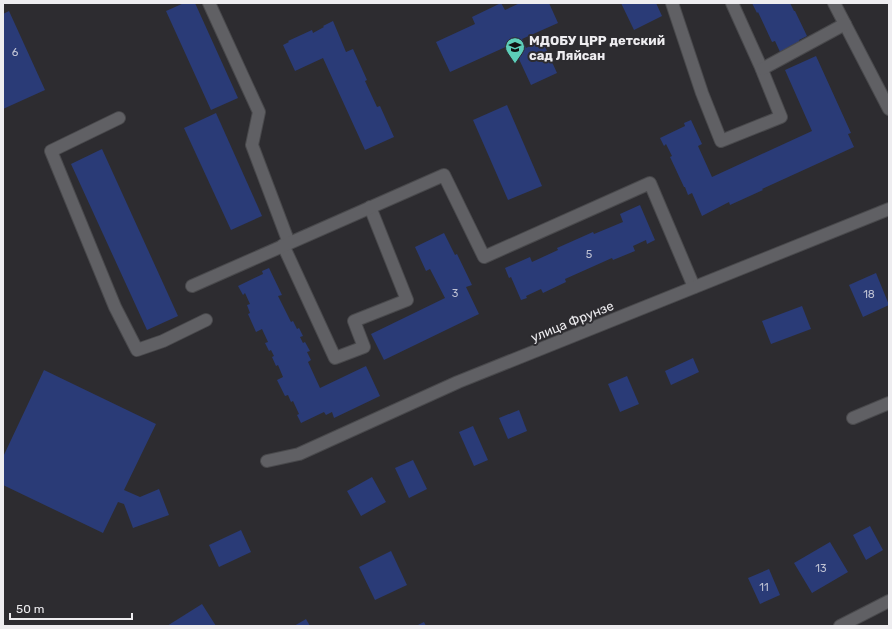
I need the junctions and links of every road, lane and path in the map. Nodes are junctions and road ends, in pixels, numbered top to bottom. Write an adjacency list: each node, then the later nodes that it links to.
1 (209, 3): 11 (street)
2 (672, 3): 6 (street)
3 (732, 3): 6 (street)
4 (834, 3): 5 (street)
5 (845, 24): 6 (street); 7 (street)
6 (762, 69)
7 (889, 109)
8 (119, 118): 14 (street)
9 (370, 207): 11 (street); 11 (street); 13 (street)
10 (889, 209): 13 (street, улица Фрунзе)
11 (286, 244): 12 (street)
12 (192, 286)
13 (694, 287): 17 (street, улица Фрунзе)
14 (206, 320)
15 (889, 403): 16 (street)
16 (853, 418)
17 (267, 461)
18 (889, 601): 19 (street)
19 (840, 626)

